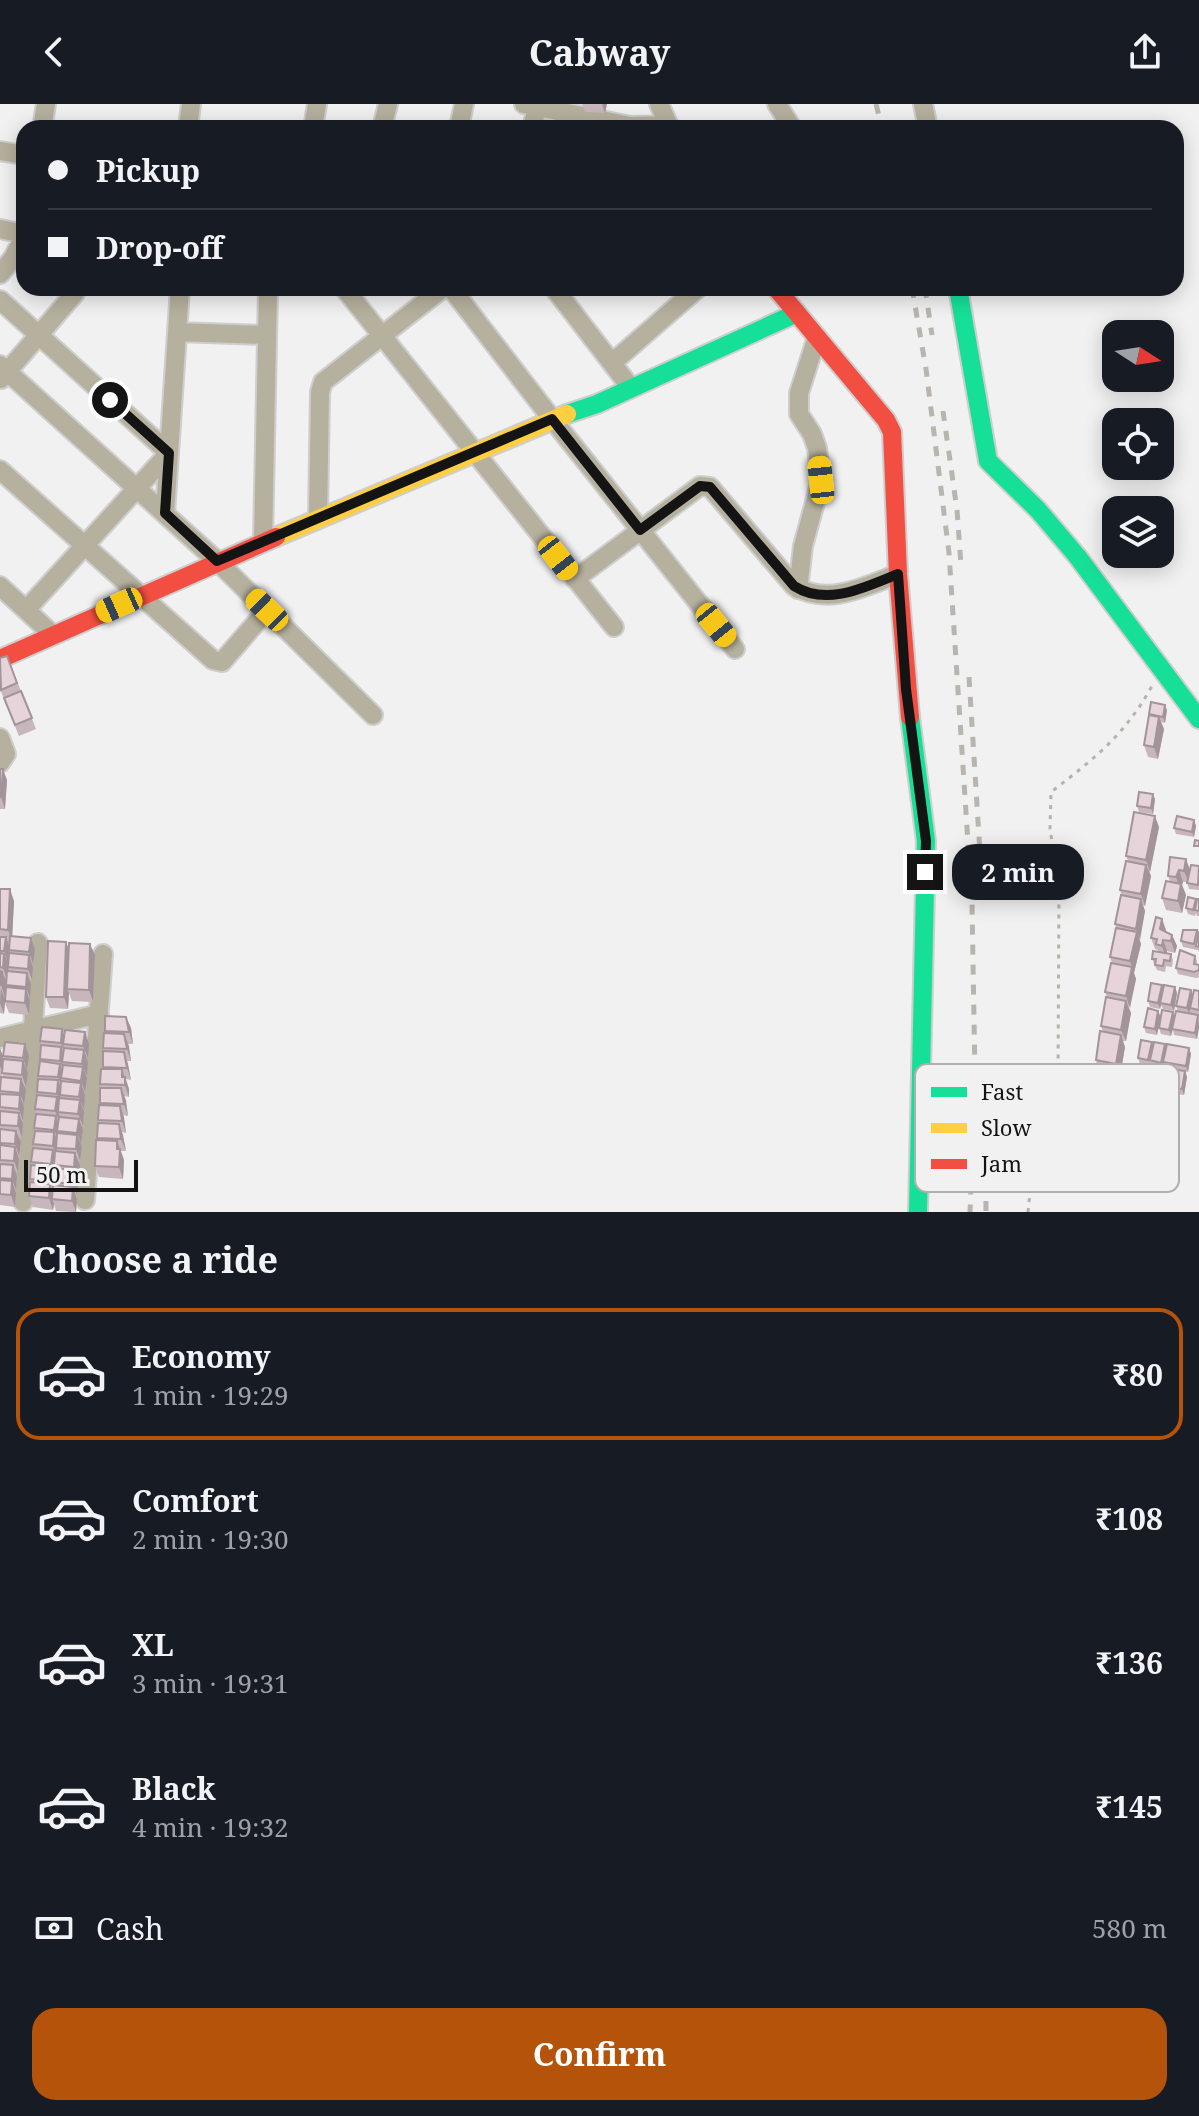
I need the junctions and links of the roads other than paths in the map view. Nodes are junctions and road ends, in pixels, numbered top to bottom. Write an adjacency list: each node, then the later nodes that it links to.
1 (172, 104): 2 (street)
2 (191, 105)
3 (533, 105): 4 (street)
4 (602, 120)
5 (16, 252): 6 (street)
6 (0, 274)
7 (72, 296): 20 (street)
8 (179, 296): 19 (street)
9 (268, 296): 21 (street)
10 (351, 296): 22 (street)
11 (433, 296): 22 (street)
12 (457, 296): 27 (street)
13 (562, 296): 24 (street)
14 (689, 296): 24 (street)
15 (783, 296): 18 (street)
16 (959, 296): 50 (street)
17 (0, 300): 20 (street)
18 (797, 313): 23 (street); 26 (street)
19 (177, 332): 21 (street); 28 (street)
20 (39, 335): 25 (street); 28 (street)
21 (267, 335): 35 (street)
22 (383, 335): 29 (street); 33 (street)
23 (817, 337): 38 (street); 41 (street)
24 (612, 363): 26 (street)
25 (3, 372): 31 (street)
26 (631, 388): 27 (street)
27 (552, 419): 29 (street); 34 (street)
28 (169, 453): 31 (street); 32 (street)
29 (475, 453): 33 (street); 39 (street)
30 (0, 470): 36 (street)
31 (137, 487): 32 (street); 36 (street)
32 (165, 513): 37 (street)
33 (318, 518): 35 (street)
34 (640, 530): 39 (street); 41 (street); 47 (street)
35 (263, 542): 37 (street)
36 (85, 544): 42 (street); 43 (street)
37 (217, 561): 42 (street); 44 (street)
38 (898, 574): 41 (street); 58 (street)
39 (575, 579): 45 (street)
40 (0, 586): 43 (street)
41 (798, 589)
42 (141, 595): 44 (street); 46 (street)
43 (26, 610): 46 (street)
44 (267, 610): 49 (street)
45 (614, 627)
46 (53, 635): 48 (street)
47 (735, 649)
48 (0, 659)
49 (373, 715)
50 (1199, 719)
51 (0, 738): 52 (street)
52 (0, 763)
53 (38, 943): 56 (street)
54 (103, 954): 55 (street)
55 (99, 1014): 56 (street); 60 (street)
56 (34, 1031): 57 (street); 61 (street)
57 (0, 1038)
58 (921, 1064)
59 (918, 1192): 62 (street)
60 (85, 1200)
61 (23, 1202)
62 (918, 1212)

